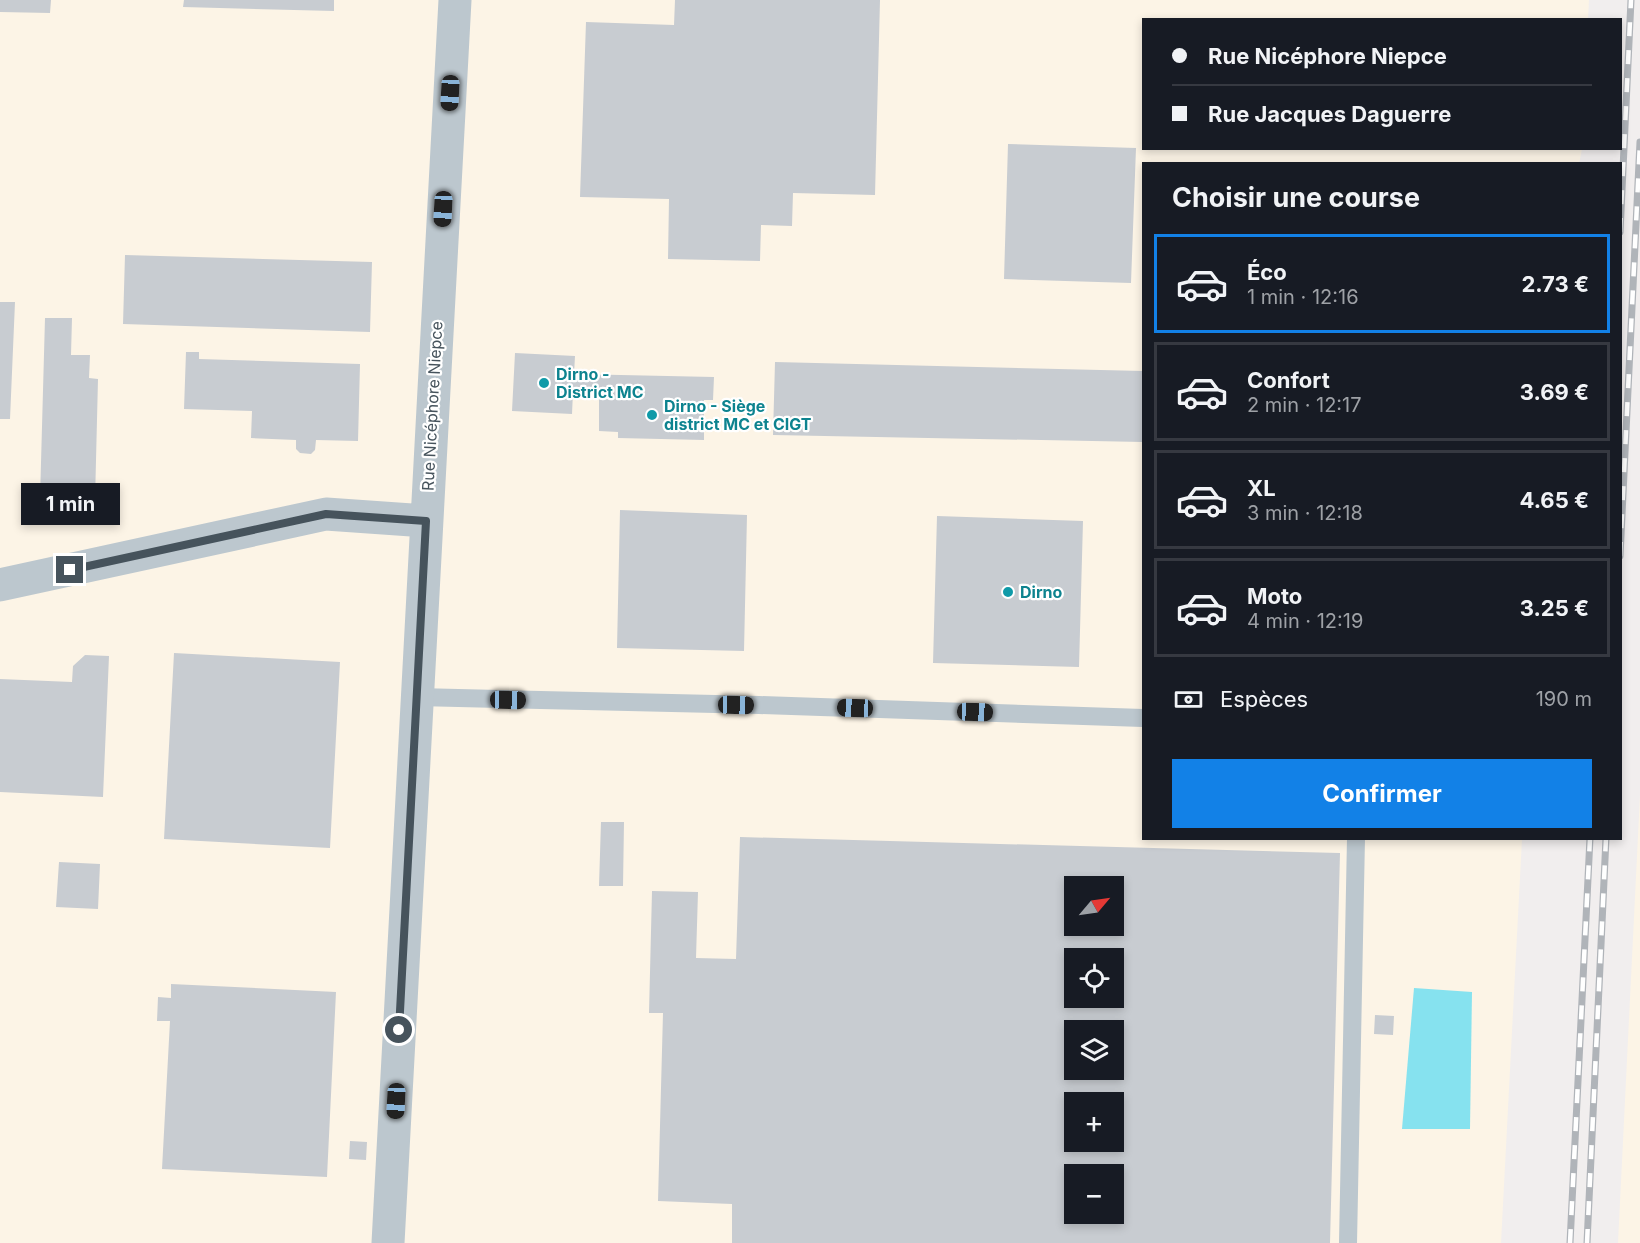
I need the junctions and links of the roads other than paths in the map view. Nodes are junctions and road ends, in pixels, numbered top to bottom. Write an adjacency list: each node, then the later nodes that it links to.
1 (455, 0): 2 (street, Rue Nicéphore Niepce)
2 (426, 521): 3 (street); 4 (street, Rue Nicéphore Niepce)
3 (0, 585)
4 (417, 698): 5 (lane); 7 (street, Rue Nicéphore Niepce)
5 (1142, 718)
6 (1356, 840): 8 (lane)
7 (388, 1243)
8 (1348, 1243)

